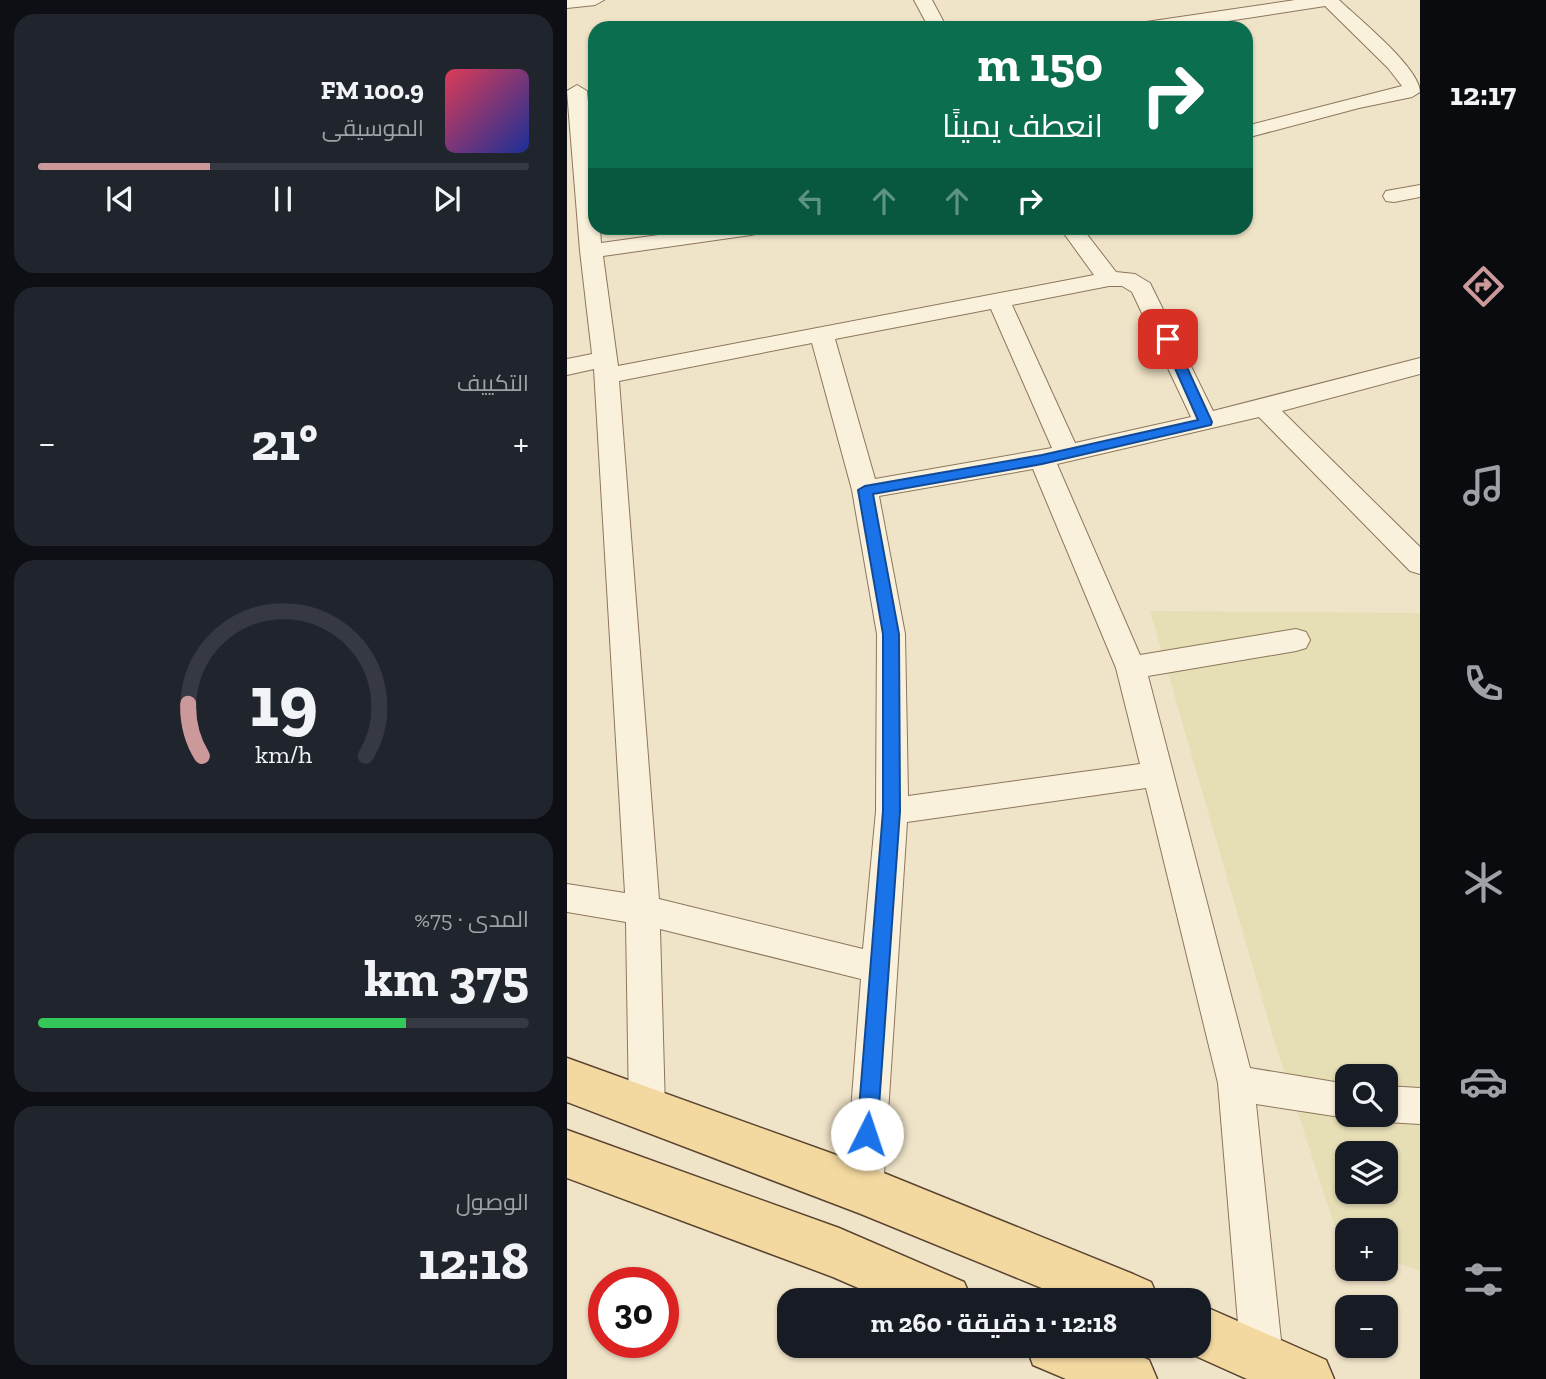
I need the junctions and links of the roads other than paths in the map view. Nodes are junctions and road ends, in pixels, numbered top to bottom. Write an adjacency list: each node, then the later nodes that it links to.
1 (595, 0): 4 (street)
2 (923, 0): 5 (street)
3 (1330, 0): 6 (street); 8 (street)
4 (567, 3)
5 (934, 21)
6 (1192, 21)
7 (580, 90): 11 (street)
8 (1253, 130)
9 (1420, 191): 10 (street)
10 (1394, 196)
11 (588, 207)
12 (590, 235): 15 (street)
13 (702, 235): 15 (street)
14 (1076, 235): 16 (street)
15 (591, 251): 21 (street)
16 (1108, 279): 17 (street); 23 (street)
17 (999, 301): 18 (street); 24 (street)
18 (821, 333): 21 (street); 25 (street)
19 (1420, 366): 22 (street)
20 (567, 367): 21 (street)
21 (605, 368): 32 (street)
22 (1264, 408): 23 (street); 26 (street)
23 (1206, 422): 24 (street)
24 (1054, 456): 25 (street); 28 (street)
25 (865, 490): 30 (street)
26 (1420, 564)
27 (1296, 640): 28 (street)
28 (1131, 668): 29 (street)
29 (1158, 774): 30 (street); 35 (street)
30 (892, 811): 33 (street)
31 (567, 898): 32 (street)
32 (643, 910): 33 (street); 39 (street)
33 (879, 968): 41 (street)
34 (567, 1080): 39 (main road)
35 (1236, 1083): 36 (street); 46 (street)
36 (1335, 1099)
37 (1398, 1105): 38 (street)
38 (1420, 1106)
39 (647, 1109): 41 (main road)
40 (567, 1154): 42 (main road)
41 (864, 1189): 43 (main road)
42 (919, 1288)
43 (1104, 1288)
44 (1211, 1335): 46 (main road)
45 (1080, 1358): 47 (main road)
46 (1285, 1369)
47 (1129, 1379)

